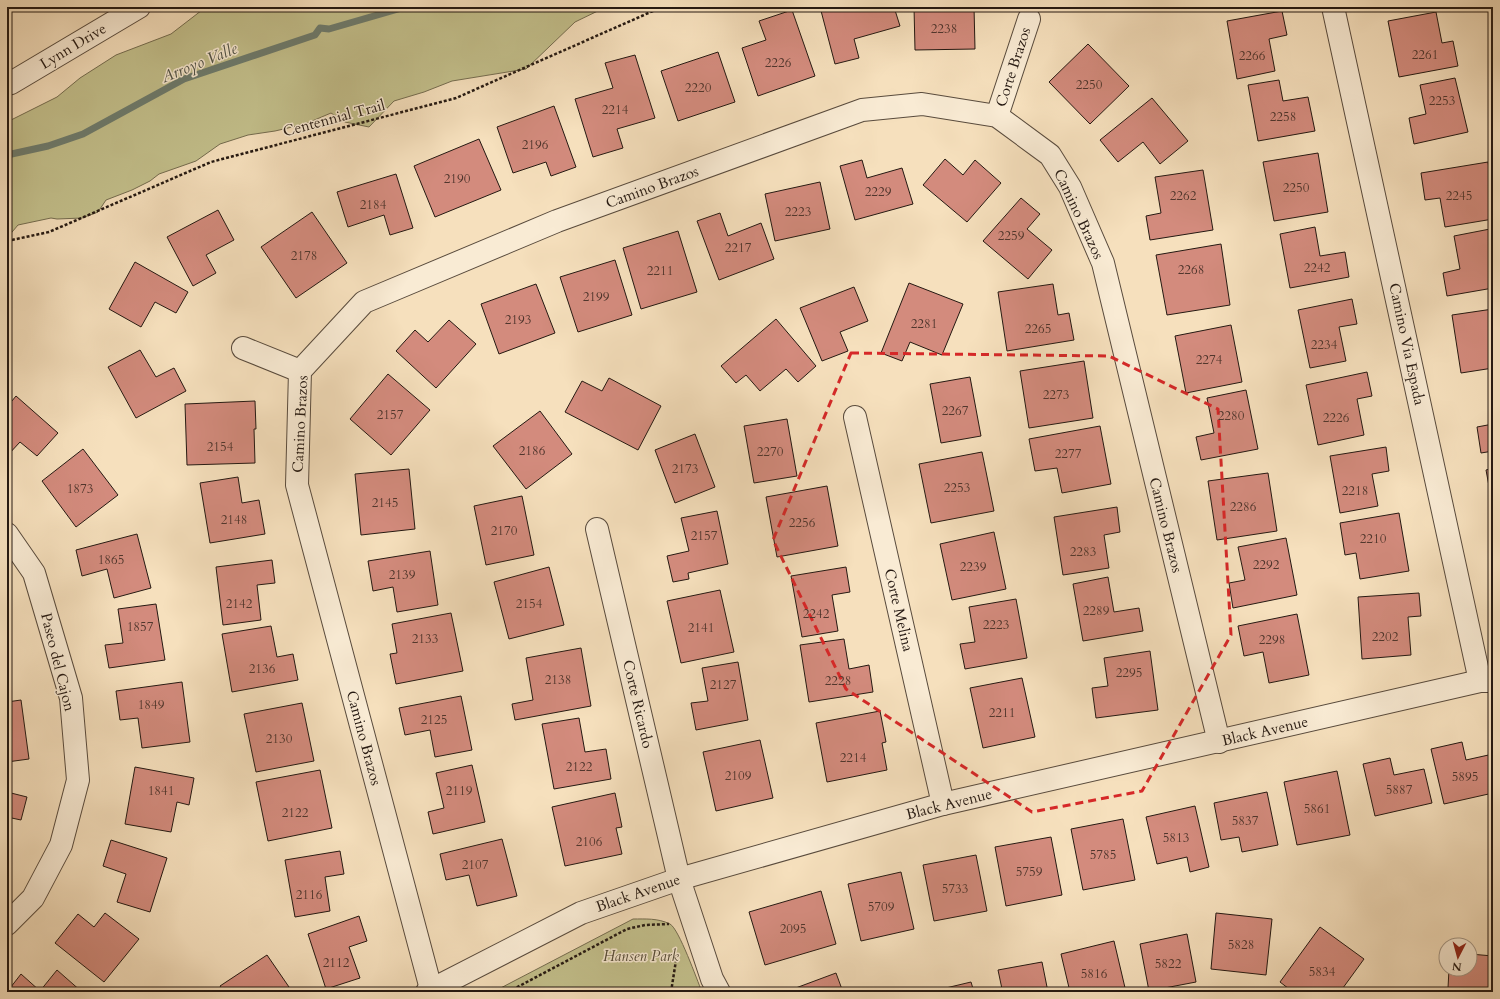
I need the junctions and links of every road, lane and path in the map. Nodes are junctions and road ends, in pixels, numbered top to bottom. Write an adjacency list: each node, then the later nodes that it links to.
1 (139, 7): 5 (street, Lynn Drive)
2 (662, 7): 7 (path, Centennial Trail)
3 (1333, 7): 13 (street, Camino Via Espada)
4 (1029, 19): 6 (street, Corte Brazos)
5 (7, 84)
6 (997, 116): 9 (street, Camino Brazos); 14 (street, Camino Brazos)
7 (7, 241)
8 (244, 348): 9 (street)
9 (300, 371): 20 (street, Camino Brazos)
10 (855, 417): 15 (street, Corte Melina)
11 (597, 529): 16 (street, Corte Ricardo)
12 (7, 534): 17 (street, Paseo del Cajon)
13 (1487, 681): 14 (street, Black Avenue)
14 (1219, 742): 15 (street, Black Avenue)
15 (943, 804): 16 (street, Black Avenue)
16 (679, 879): 20 (street, Black Avenue); 23 (street, Corte Ricardo)
17 (7, 924)
18 (671, 929): 21 (path)
19 (677, 947): 22 (path)
20 (429, 990)
21 (508, 992)
22 (671, 992)
23 (719, 992)

